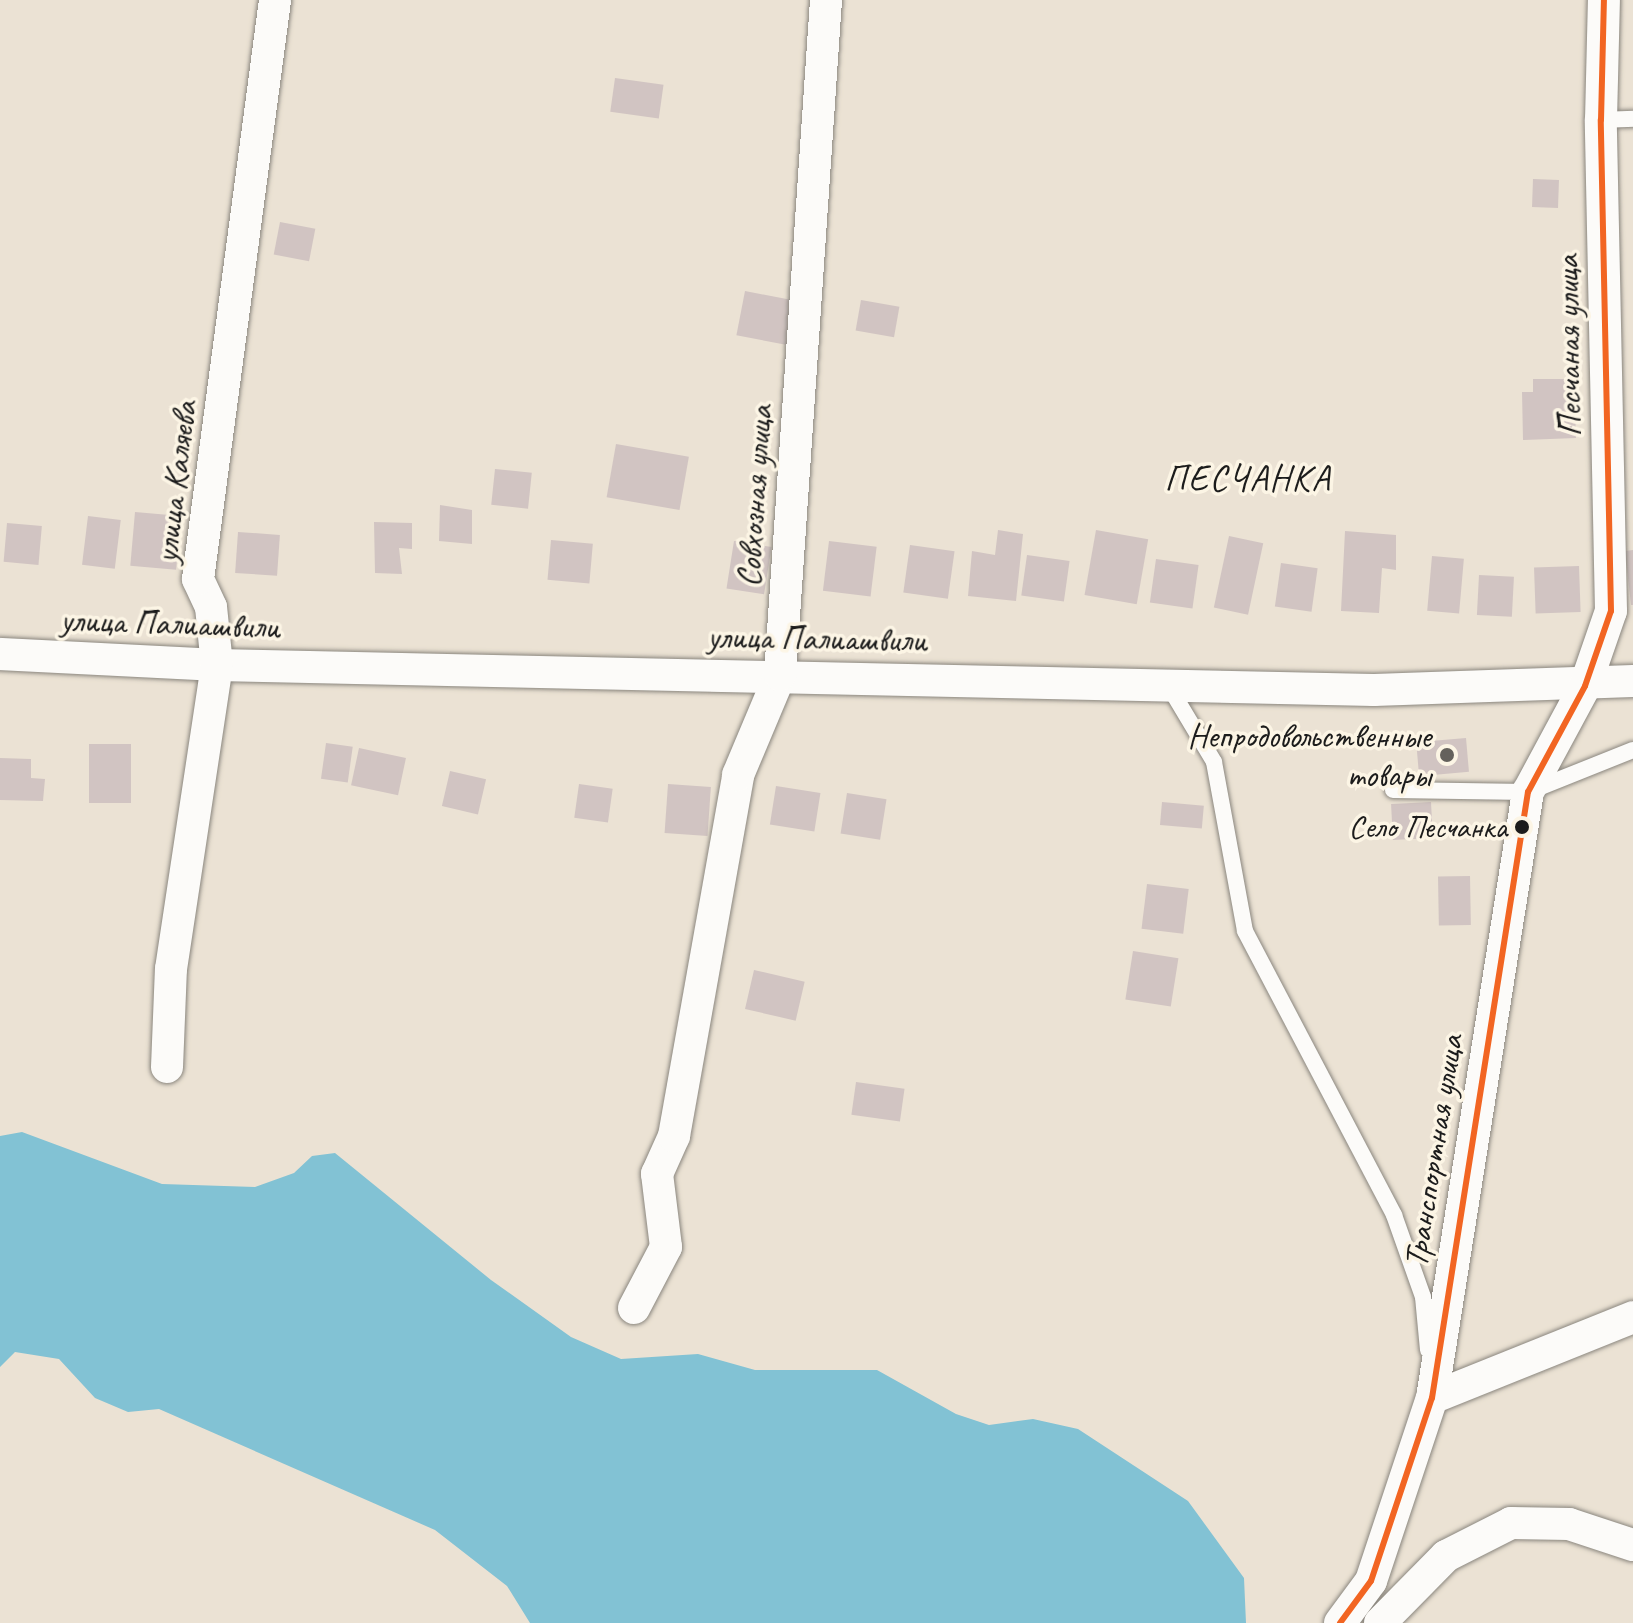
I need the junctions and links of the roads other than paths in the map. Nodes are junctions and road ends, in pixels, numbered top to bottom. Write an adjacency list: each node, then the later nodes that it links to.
1 (275, 0): 7 (street, улица Каляева)
2 (826, 0): 8 (street, Совхозная улица)
3 (1604, 0): 5 (street, Песчаная улица)
4 (1633, 119): 5 (lane)
5 (1601, 120): 11 (street, Песчаная улица)
6 (0, 654): 7 (street, улица Палиашвили)
7 (217, 665): 8 (street, улица Палиашвили); 15 (street, улица Каляева)
8 (780, 675): 10 (street, улица Палиашвили); 16 (street, Совхозная улица)
9 (1633, 681): 11 (street, улица Палиашвили)
10 (1168, 685): 11 (street, улица Палиашвили); 18 (lane)
11 (1585, 686): 14 (street, Транспортная улица)
12 (1633, 750): 14 (lane)
13 (1393, 790): 14 (lane)
14 (1528, 792): 18 (street, Транспортная улица)
15 (167, 1067)
16 (634, 1308)
17 (1633, 1317): 18 (street)
18 (1432, 1398): 20 (street, Транспортная улица)
19 (1633, 1545): 21 (street)
20 (1340, 1623)
21 (1380, 1623)

